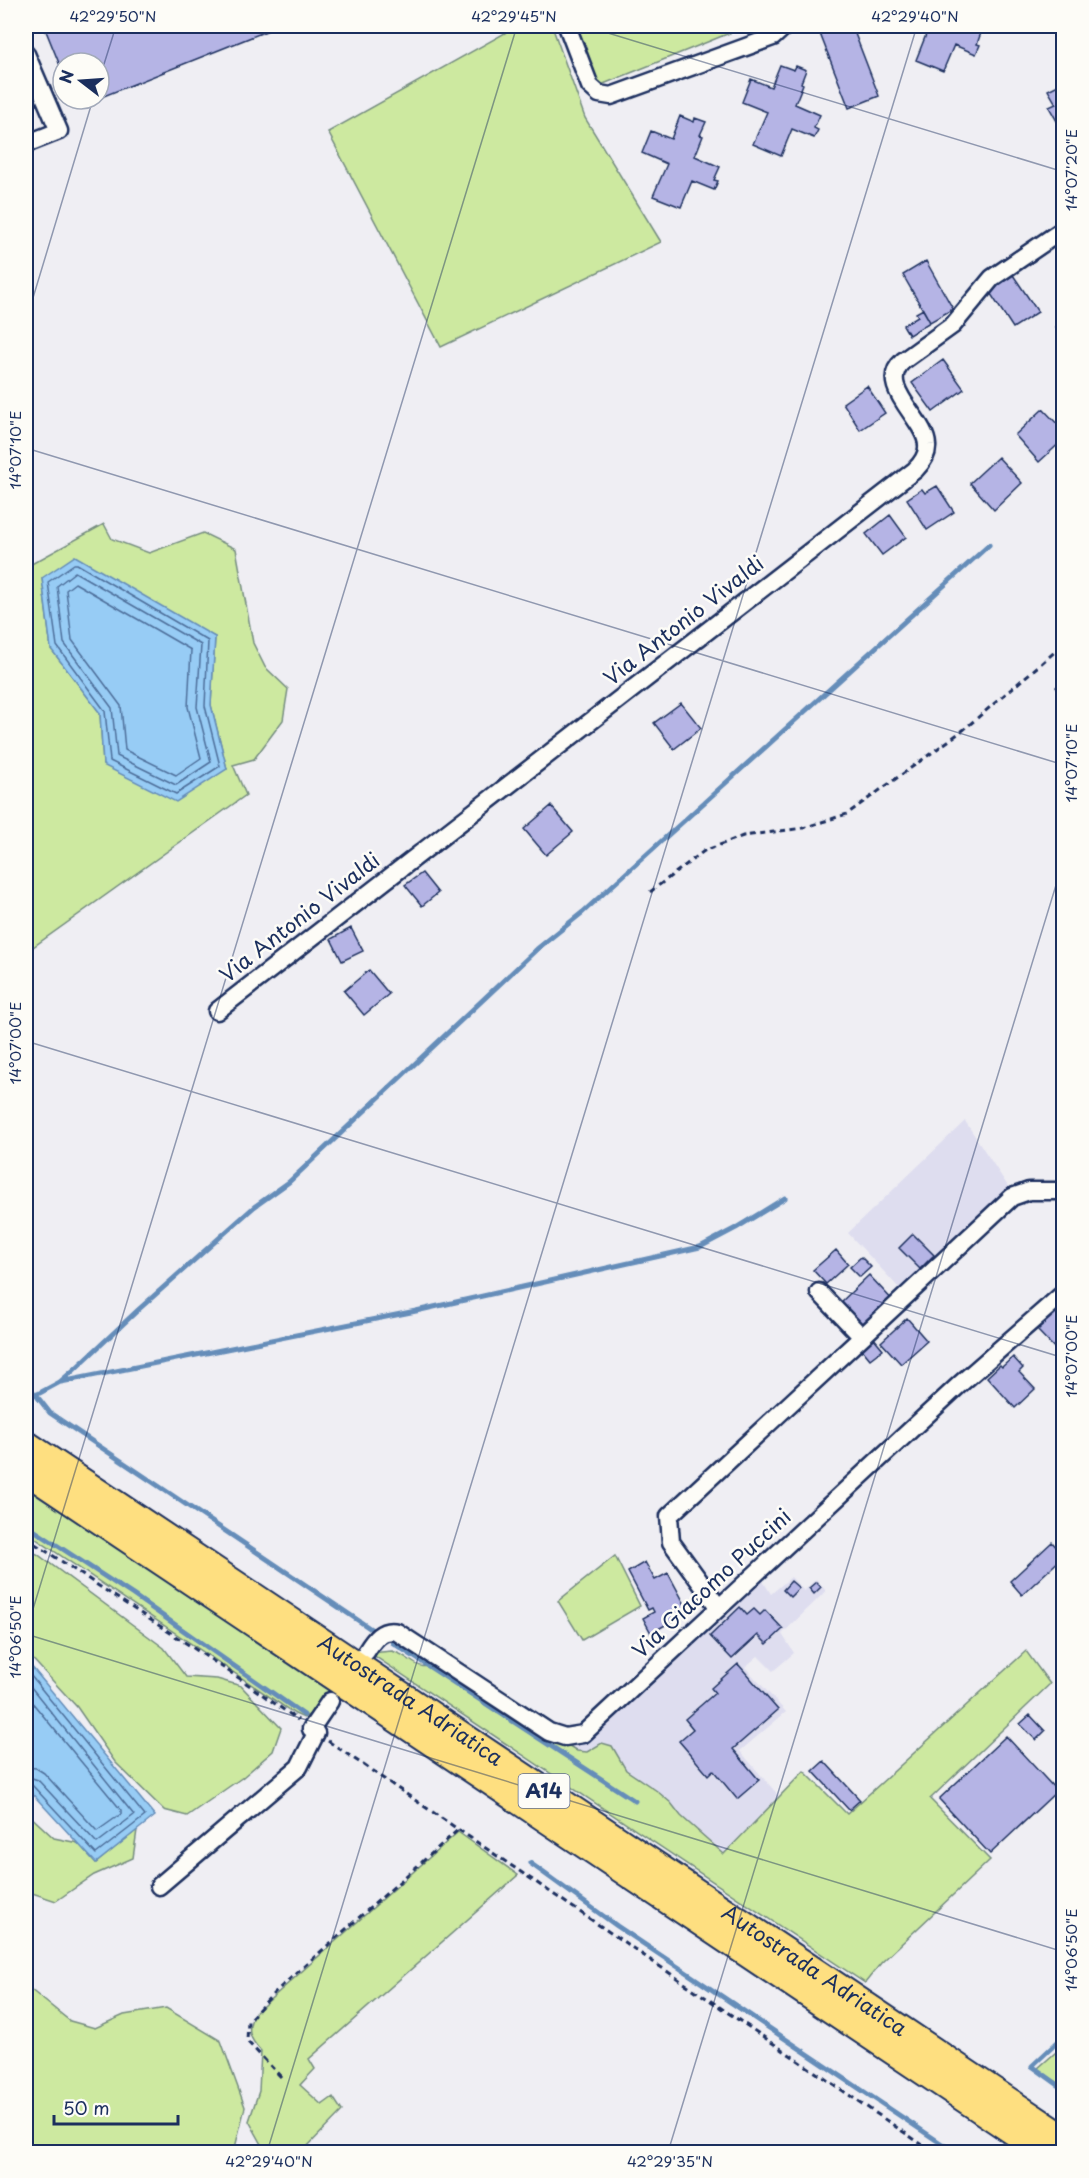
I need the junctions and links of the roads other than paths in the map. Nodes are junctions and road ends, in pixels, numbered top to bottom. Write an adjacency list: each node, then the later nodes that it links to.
1 (567, 26): 2 (street)
2 (785, 26)
3 (26, 54): 4 (street)
4 (26, 144)
5 (1064, 229): 6 (street, Via Antonio Vivaldi)
6 (217, 1011)
7 (1064, 1191): 10 (street)
8 (819, 1292): 10 (street)
9 (1064, 1293): 13 (street, Via Giacomo Puccini)
10 (862, 1337): 13 (street)
11 (26, 1444): 17 (highway, Autostrada Adriatica / A14)
12 (26, 1472): 18 (highway, Autostrada Adriatica / A14)
13 (719, 1608): 14 (street, Via Giacomo Puccini)
14 (366, 1652)
15 (330, 1701): 16 (street)
16 (159, 1886)
17 (1064, 2138)
18 (1044, 2152)

